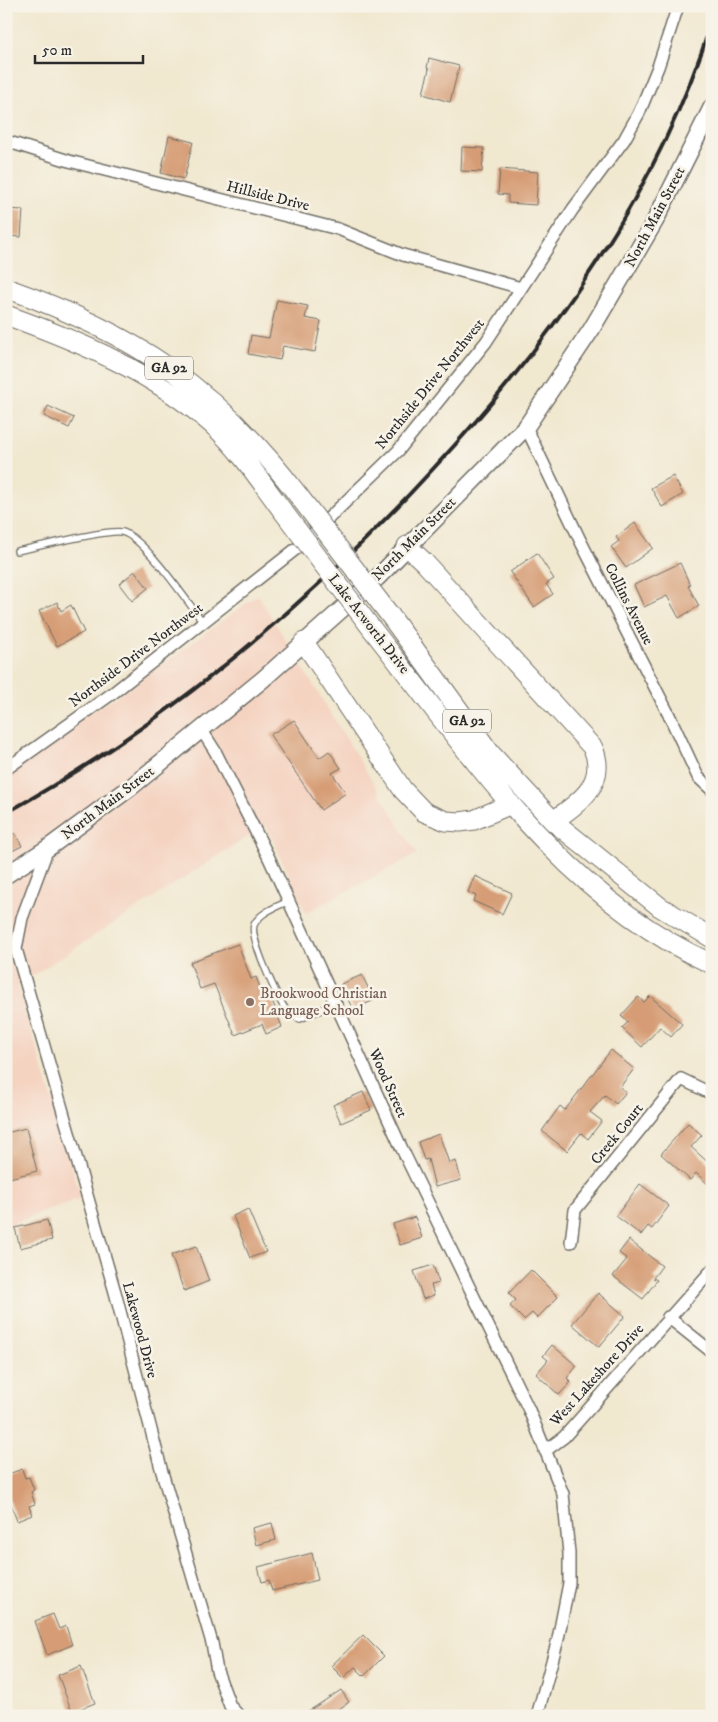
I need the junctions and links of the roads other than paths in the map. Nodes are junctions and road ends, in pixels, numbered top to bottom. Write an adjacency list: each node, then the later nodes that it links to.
1 (678, 6): 5 (street, Northside Drive Northwest)
2 (712, 106): 7 (main road, North Main Street)
3 (6, 141): 5 (street, Hillside Drive)
4 (6, 288): 16 (main road, Lake Acworth Drive / GA 92, bridge)
5 (521, 288): 10 (street, Northside Drive Northwest)
6 (6, 315): 15 (main road, Lake Acworth Drive / GA 92, bridge)
7 (526, 427): 8 (main road, North Main Street); 14 (street, Collins Avenue)
8 (407, 546): 11 (main road, North Main Street); 16 (main road)
9 (17, 552): 10 (lane)
10 (203, 622): 13 (street, Northside Drive Northwest)
11 (304, 642): 12 (main road, North Main Street); 15 (main road)
12 (200, 729): 17 (main road, North Main Street); 19 (street, Wood Street)
13 (6, 769)
14 (712, 790)
15 (511, 804): 22 (main road, Lake Acworth Drive / GA 92)
16 (553, 822): 20 (main road, Lake Acworth Drive / GA 92)
17 (48, 848): 18 (main road, North Main Street); 21 (street, Lakewood Drive)
18 (6, 875)
19 (289, 901): 23 (street, Wood Street); 23 (lane)
20 (712, 938)
21 (11, 946): 30 (street, Lakewood Drive)
22 (712, 964)
23 (336, 1004): 29 (street, Wood Street)
24 (712, 1094): 25 (street, Creek Court)
25 (571, 1242)
26 (712, 1270): 27 (street, West Lakeshore Drive)
27 (668, 1318): 28 (street); 29 (street, West Lakeshore Drive)
28 (712, 1352)
29 (545, 1451): 31 (street)
30 (239, 1716)
31 (537, 1716)

